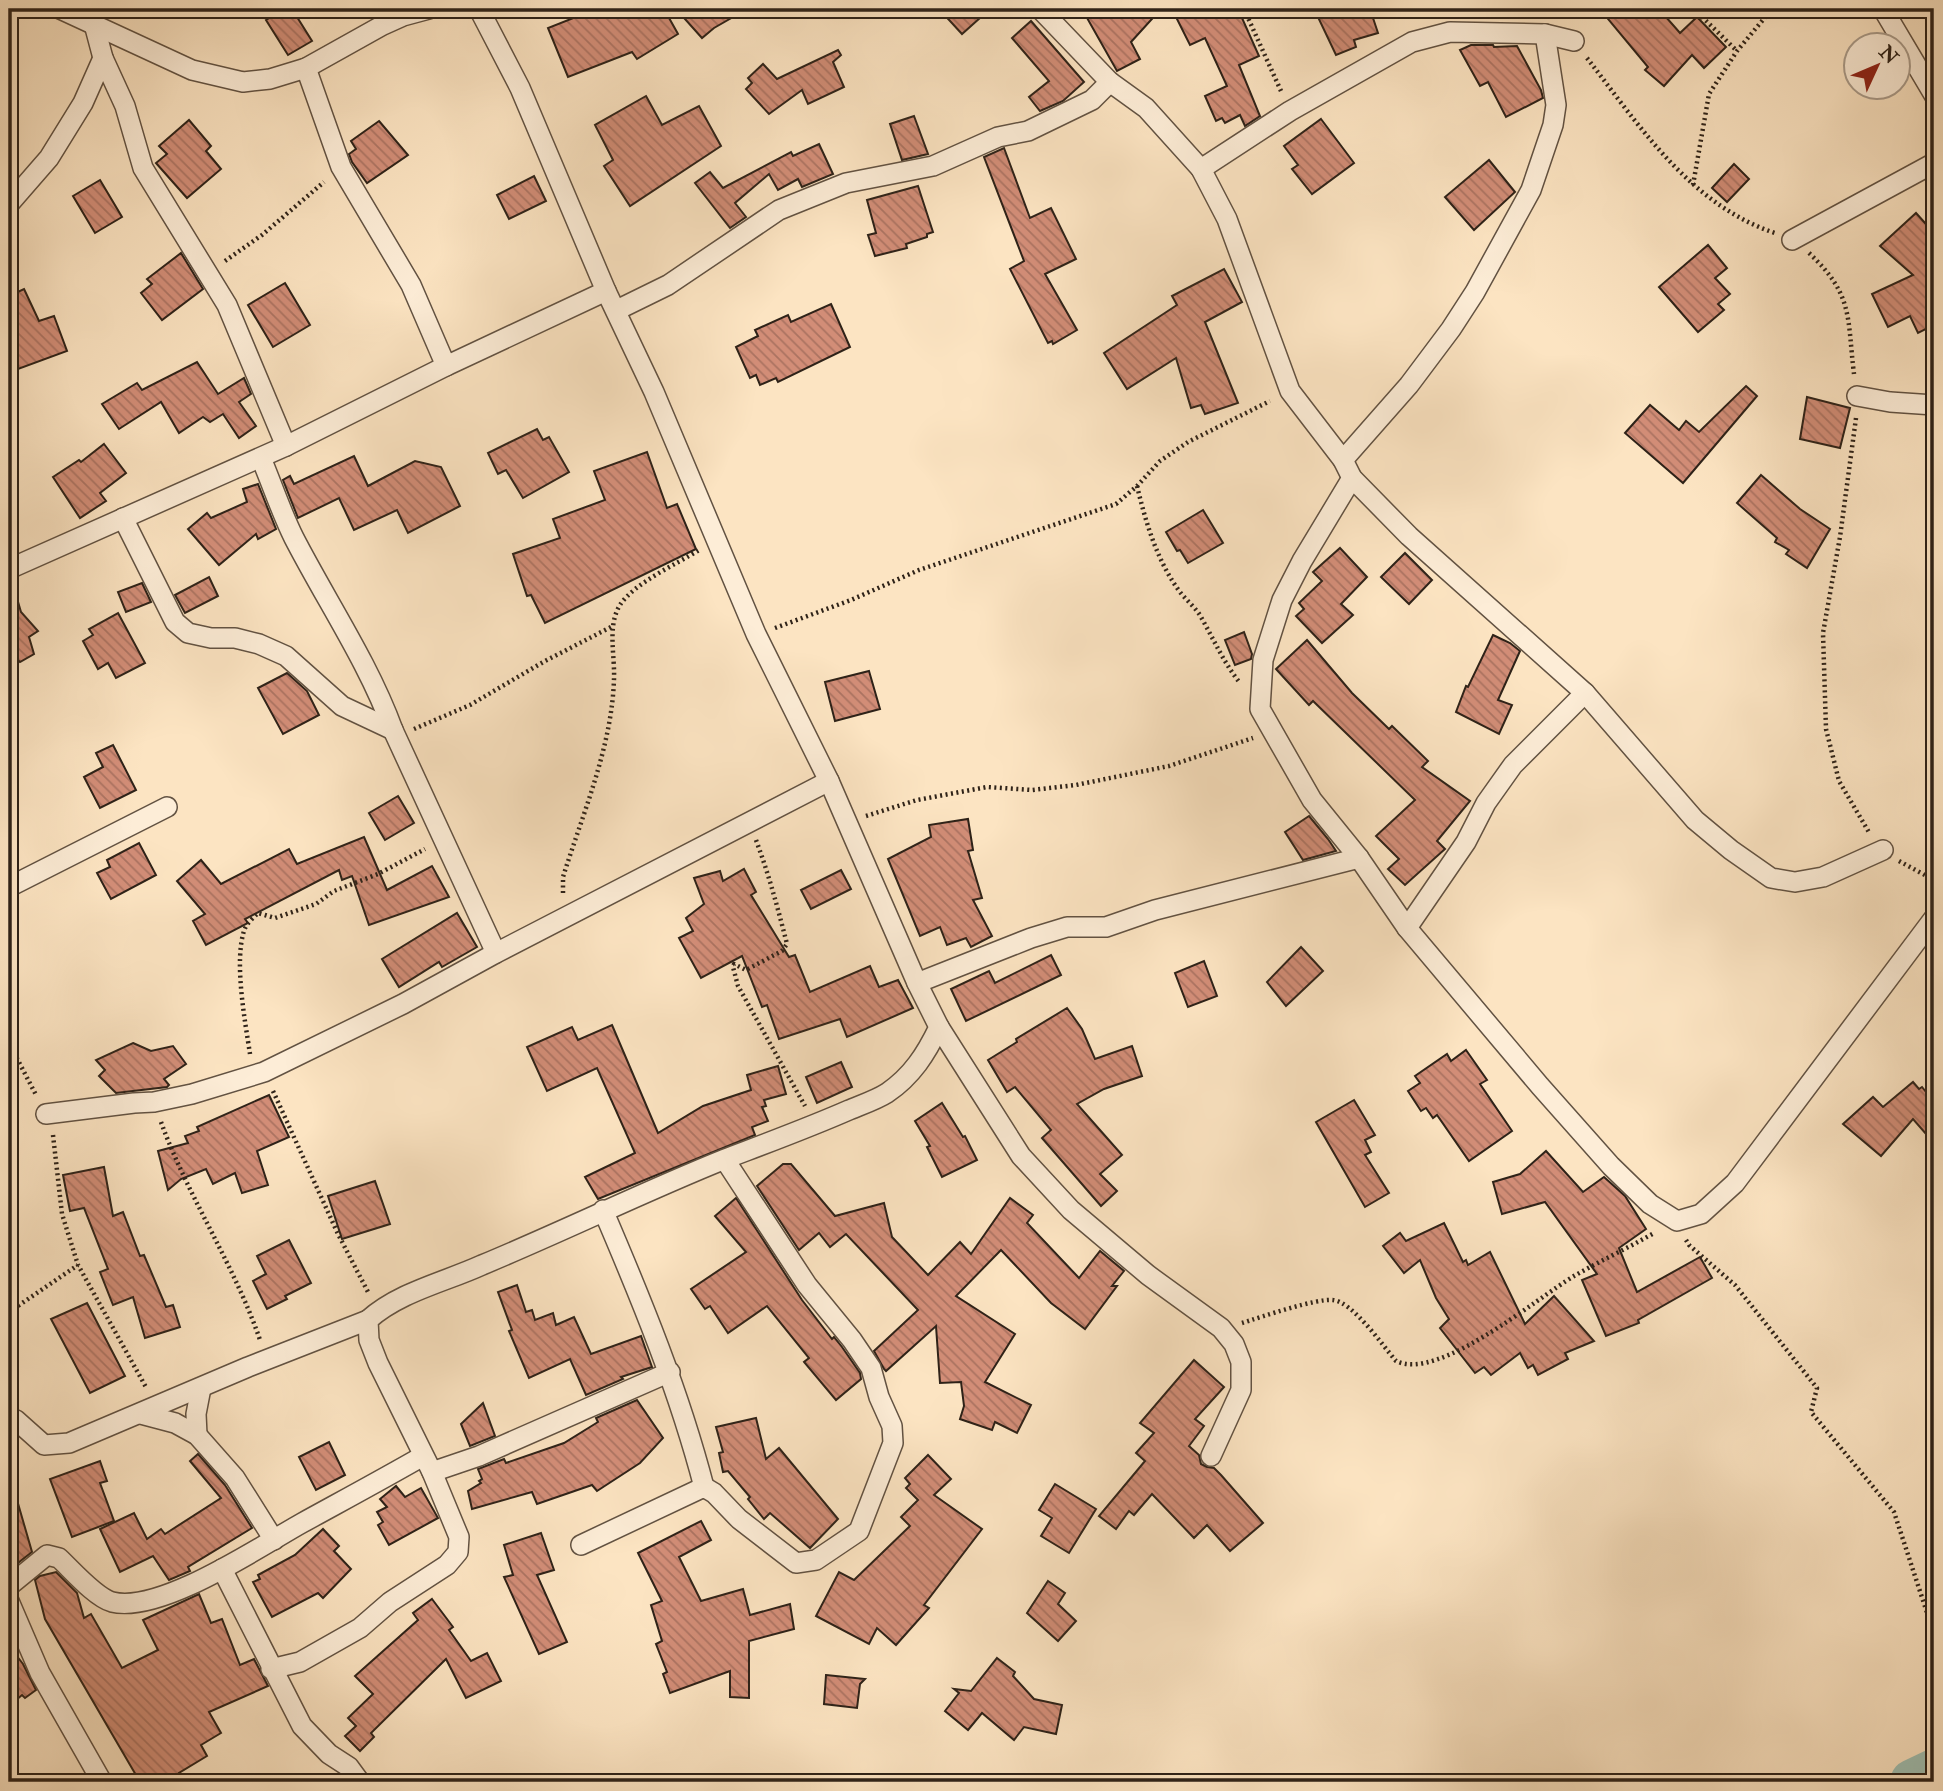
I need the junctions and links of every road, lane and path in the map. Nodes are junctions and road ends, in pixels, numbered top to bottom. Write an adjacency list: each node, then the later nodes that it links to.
1 (60, 9): 9 (street)
2 (429, 9): 14 (street)
3 (479, 9): 25 (street)
4 (1041, 9): 15 (street)
5 (1244, 9): 17 (path)
6 (1694, 9): 12 (path)
7 (1772, 9): 12 (path)
8 (1883, 9): 16 (street)
9 (94, 24): 13 (street); 14 (street)
10 (1545, 34): 11 (street); 17 (street); 33 (street)
11 (1574, 41): 21 (path)
12 (1737, 51): 21 (path)
13 (103, 58): 22 (street); 24 (street)
14 (306, 68): 19 (street)
15 (1110, 82): 20 (street); 26 (street)
16 (1934, 95)
17 (1290, 111): 20 (street)
18 (1934, 163): 23 (street)
19 (341, 167): 24 (path); 27 (street)
20 (1200, 169): 28 (street)
21 (1693, 185): 23 (path)
22 (9, 204)
23 (1792, 240): 29 (path)
24 (206, 274): 31 (street)
25 (606, 291): 26 (street); 27 (street)
26 (617, 310): 37 (street)
27 (446, 366): 31 (street)
28 (1290, 391): 33 (street); 35 (path)
29 (1857, 396): 30 (street); 50 (path)
30 (1934, 405)
31 (286, 446): 32 (street)
32 (261, 458): 36 (street); 44 (street)
33 (1343, 460): 34 (street)
34 (1352, 478): 41 (street); 42 (street)
35 (1137, 486): 40 (path); 42 (path)
36 (123, 517): 38 (street); 44 (street)
37 (715, 541): 39 (path); 40 (street)
38 (9, 569)
39 (613, 626): 44 (path); 55 (path)
40 (756, 634): 45 (street)
41 (1585, 693): 50 (street); 56 (street)
42 (1260, 709): 43 (street)
43 (1273, 731): 47 (path); 51 (street)
44 (394, 732): 49 (street)
45 (829, 781): 47 (street); 48 (street)
46 (167, 807): 53 (street)
47 (846, 822): 58 (street)
48 (750, 823): 55 (street); 64 (path)
49 (445, 839): 57 (street); 61 (path)
50 (1883, 850): 52 (path)
51 (1359, 858): 56 (street); 58 (street)
52 (1934, 880)
53 (9, 887)
54 (1934, 918): 67 (street)
55 (562, 921): 57 (street)
56 (1407, 928): 67 (street)
57 (496, 953): 61 (street)
58 (917, 983): 59 (street)
59 (939, 1027): 64 (street); 71 (street)
60 (9, 1043): 63 (path)
61 (258, 1074): 62 (street); 70 (path)
62 (154, 1102): 63 (street); 72 (path)
63 (46, 1114): 68 (path)
64 (815, 1125): 65 (street)
65 (725, 1160): 66 (street); 80 (street)
66 (603, 1210): 70 (street); 73 (street)
67 (1677, 1221): 71 (path); 86 (path)
68 (78, 1265): 69 (path); 75 (path)
69 (9, 1312)
70 (373, 1316): 72 (street); 79 (street)
71 (1221, 1328): 78 (street)
72 (267, 1360): 74 (street)
73 (670, 1372): 79 (street); 80 (street)
74 (201, 1388): 75 (street); 77 (street)
75 (149, 1410): 76 (street); 77 (street)
76 (9, 1417)
77 (197, 1435): 81 (street)
78 (1211, 1456)
79 (428, 1464): 81 (street); 87 (street)
80 (704, 1486): 82 (street)
81 (274, 1540): 83 (street)
82 (581, 1545)
83 (222, 1569): 84 (street); 87 (street)
84 (9, 1586)
85 (9, 1601): 88 (street)
86 (1934, 1634)
87 (271, 1669): 89 (street)
88 (102, 1782)
89 (360, 1782)

